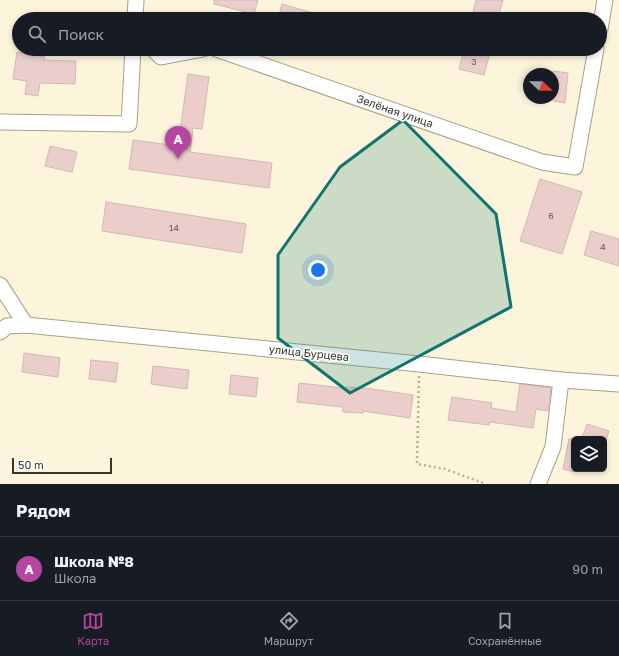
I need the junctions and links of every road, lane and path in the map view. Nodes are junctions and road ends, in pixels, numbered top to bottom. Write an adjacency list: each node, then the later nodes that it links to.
1 (136, 0): 3 (street)
2 (605, 0): 4 (street)
3 (135, 12)
4 (603, 12)
5 (133, 56): 8 (street)
6 (236, 56): 7 (street, Зелёная улица)
7 (595, 56)
8 (0, 122)
9 (0, 285): 10 (street)
10 (26, 325): 11 (street, улица Бурцева); 12 (street, улица Бурцева)
11 (0, 332)
12 (419, 364): 13 (street, улица Бурцева); 15 (path)
13 (561, 380): 14 (street, улица Бурцева); 16 (street)
14 (619, 384)
15 (486, 484)
16 (538, 484)

